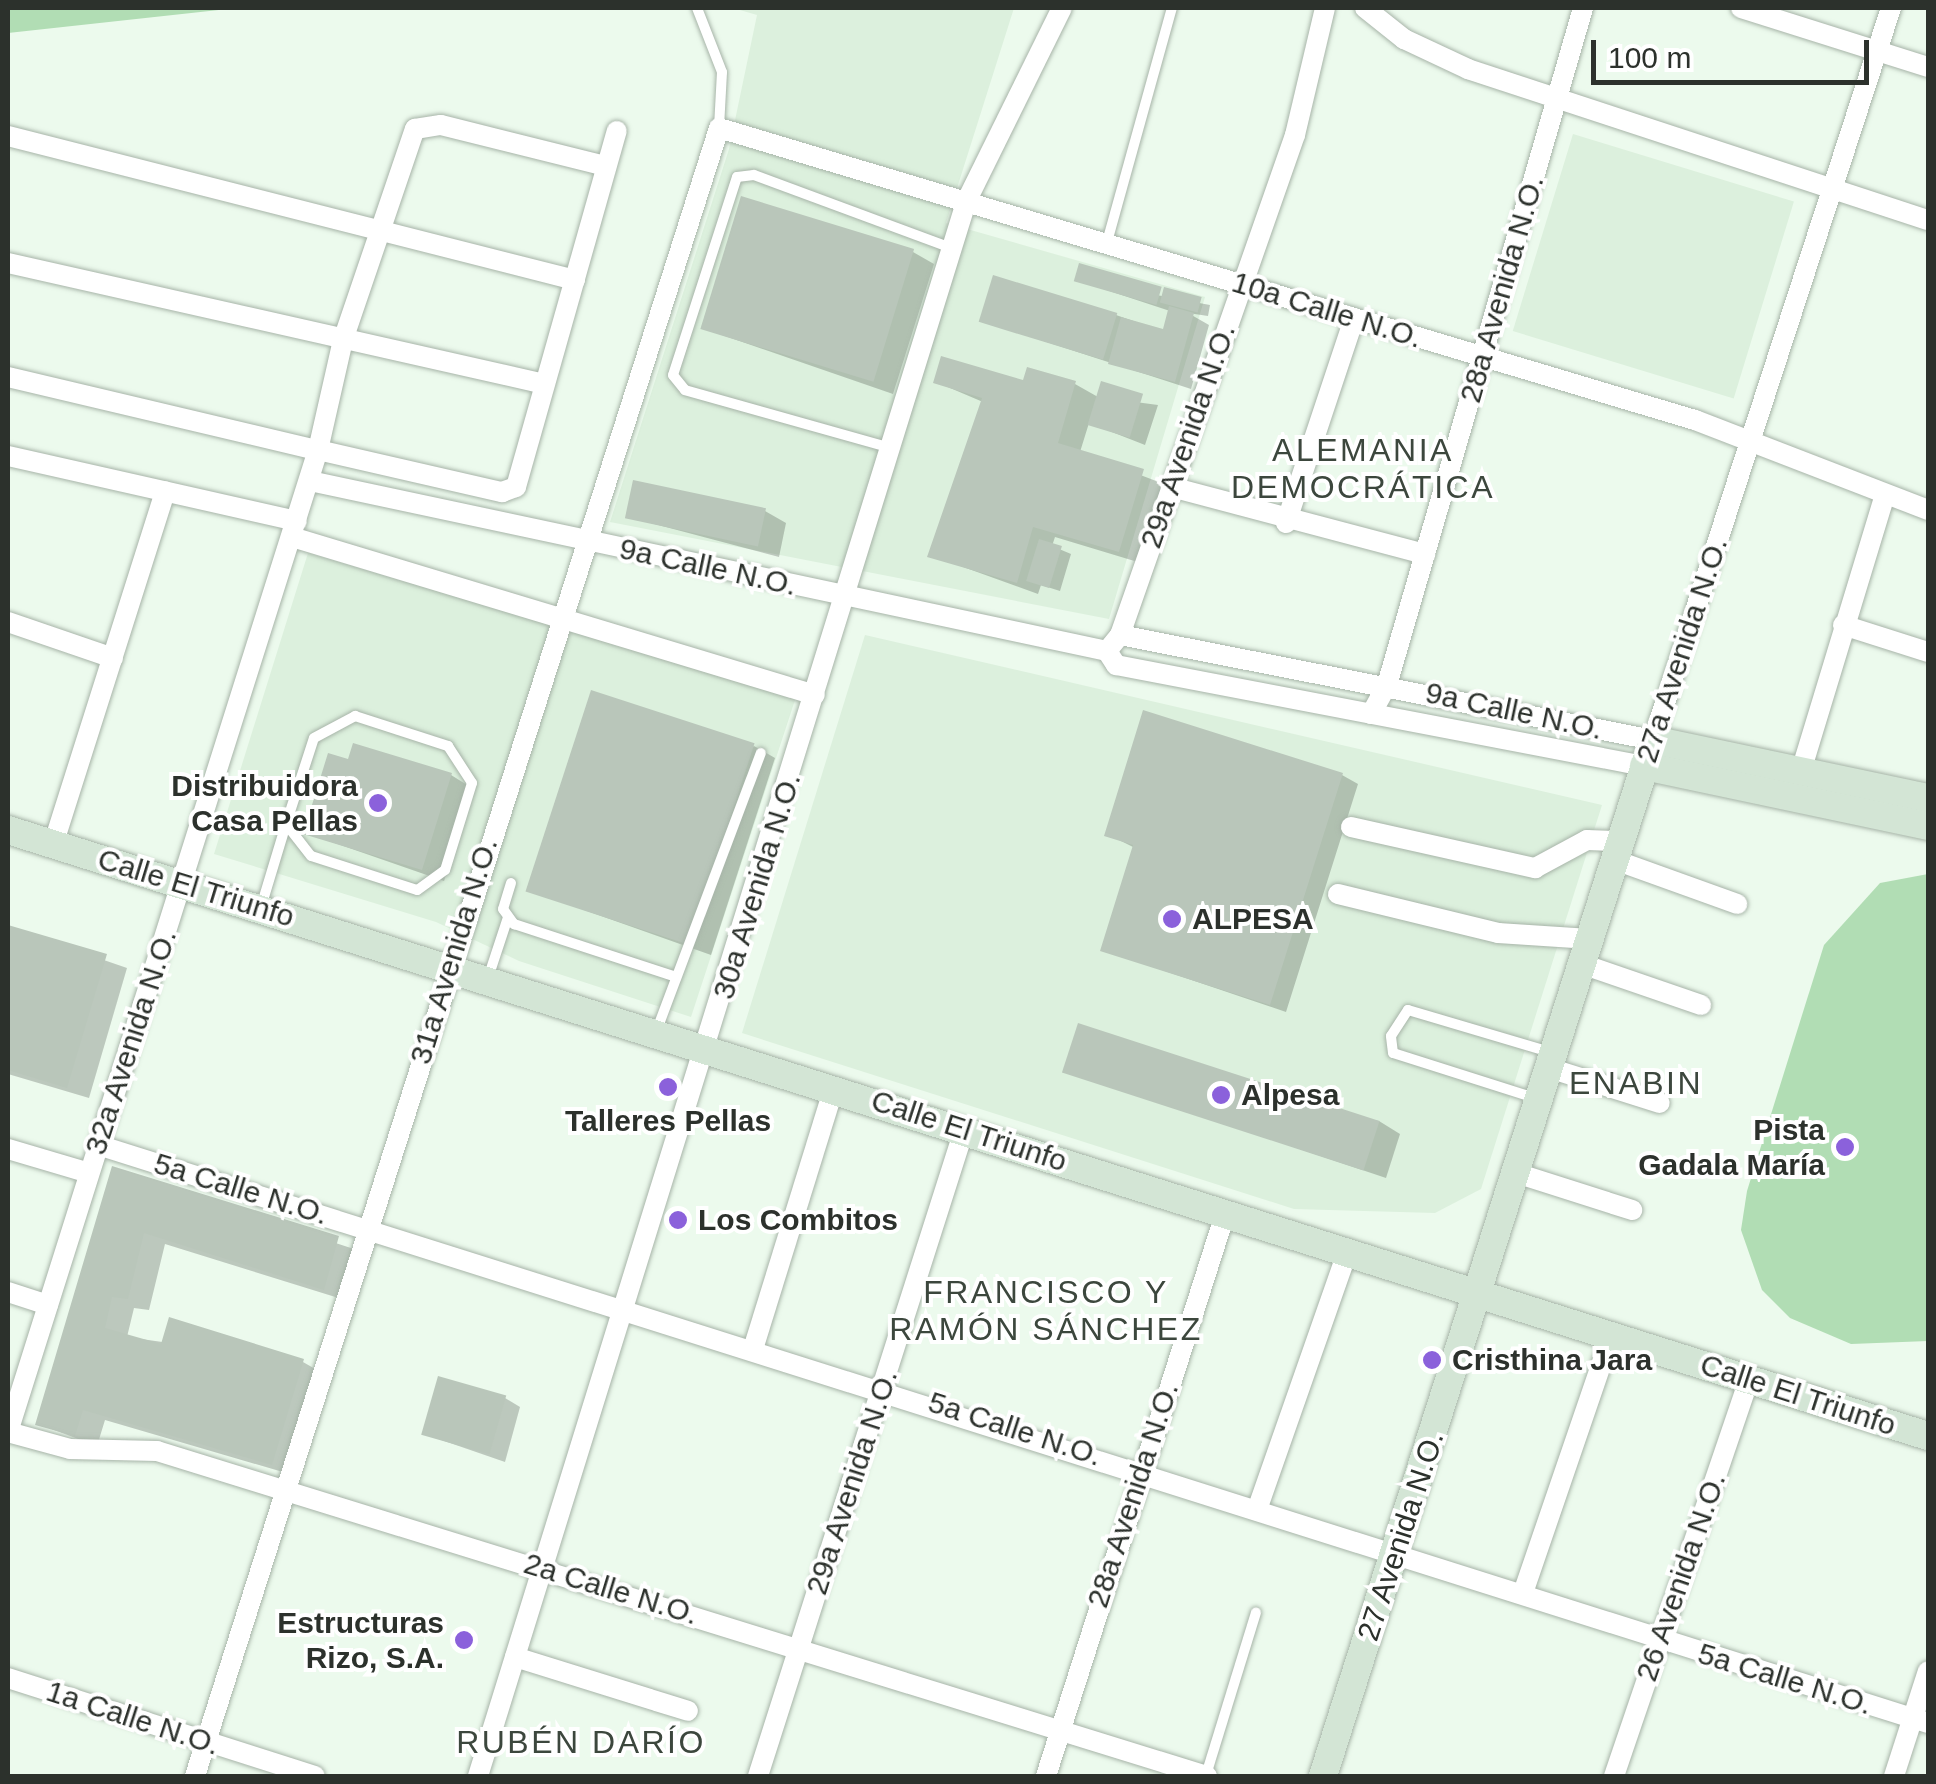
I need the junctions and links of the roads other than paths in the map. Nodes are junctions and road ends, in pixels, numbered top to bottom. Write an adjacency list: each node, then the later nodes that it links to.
1 (697, 8): 12 (lane)
2 (1062, 8): 17 (street, 30a Avenida N.O.)
3 (1172, 8): 20 (lane)
4 (1325, 8): 24 (street, 29a Avenida N.O.)
5 (1583, 8): 11 (street, 28a Avenida N.O.)
6 (1741, 8): 9 (street)
7 (1891, 8): 9 (street, 27a Avenida N.O.)
8 (1373, 11): 11 (street)
9 (1877, 49): 10 (street); 16 (street, 27a Avenida N.O.)
10 (1928, 67)
11 (1557, 99): 16 (street); 27 (street, 28a Avenida N.O.)
12 (720, 128): 17 (street, 10a Calle N.O.); 41 (street, 31a Avenida N.O.)
13 (617, 132): 15 (street)
14 (8, 136): 19 (street)
15 (606, 166): 19 (street, 32a Avenida N.O.); 23 (street)
16 (1829, 188): 18 (street); 30 (street, 27a Avenida N.O.)
17 (966, 202): 20 (street, 10a Calle N.O.); 21 (street, 30a Avenida N.O.)
18 (1928, 220)
19 (377, 228): 23 (street); 26 (street, 32a Avenida N.O.)
20 (1106, 242): 24 (street, 10a Calle N.O.)
21 (952, 248): 31 (street, 30a Avenida N.O.); 31 (lane)
22 (8, 263): 26 (street)
23 (575, 280): 29 (street)
24 (1239, 283): 25 (street, 10a Calle N.O.); 35 (street, 29a Avenida N.O.)
25 (1354, 318): 27 (street, 10a Calle N.O.); 39 (street)
26 (343, 340): 29 (street); 32 (street, 32a Avenida N.O.)
27 (1481, 356): 30 (street, 10a Calle N.O.); 42 (street, 28a Avenida N.O.)
28 (8, 377): 32 (street)
29 (545, 384): 32 (street)
30 (1748, 443): 37 (street, 10a Calle N.O.); 54 (street, 27a Avenida N.O.)
31 (891, 448): 43 (street, 30a Avenida N.O.)
32 (318, 450): 34 (street, 32a Avenida N.O.)
33 (8, 456): 36 (street)
34 (310, 481): 40 (street, 32a Avenida N.O.); 41 (street, 9a Calle N.O.)
35 (1171, 487): 39 (street); 47 (street, 29a Avenida N.O.)
36 (165, 491): 40 (street); 49 (street)
37 (1885, 494): 38 (street, 10a Calle N.O.); 46 (street)
38 (1928, 510)
39 (1286, 523): 42 (street)
40 (295, 529): 44 (street); 63 (street, 32a Avenida N.O.)
41 (583, 540): 43 (street, 9a Calle N.O.); 44 (street, 31a Avenida N.O.)
42 (1425, 554): 50 (street, 28a Avenida N.O.)
43 (847, 596): 47 (street, 9a Calle N.O.); 51 (street, 30a Avenida N.O.)
44 (560, 615): 51 (street); 70 (street, 31a Avenida N.O.)
45 (8, 622): 49 (street)
46 (1843, 625): 48 (street); 55 (street)
47 (1114, 643): 50 (street, 9a Calle N.O.); 52 (street, 9a Calle N.O.)
48 (1928, 652)
49 (113, 658): 61 (street)
50 (1387, 685): 52 (street, 28a Avenida N.O.); 54 (street, 9a Calle N.O.)
51 (816, 695): 75 (street, 30a Avenida N.O.)
52 (1371, 714): 54 (street, 9a Calle N.O.)
53 (761, 753): 71 (lane)
54 (1649, 753): 55 (main road, 9a Calle N.O.); 58 (main road, 9a Calle N.O.); 62 (main road, 27a Avenida N.O.)
55 (1800, 771): 56 (main road, 9a Calle N.O.)
56 (1928, 798)
57 (286, 824): 57 (lane); 67 (lane)
58 (1928, 826)
59 (1351, 827): 62 (street)
60 (8, 830): 61 (main road, Calle El Triunfo)
61 (54, 845): 63 (main road, Calle El Triunfo)
62 (1618, 851): 66 (street); 69 (main road, 27a Avenida N.O.)
63 (181, 883): 67 (main road, Calle El Triunfo); 81 (street, 32a Avenida N.O.)
64 (511, 883): 68 (lane)
65 (1338, 894): 69 (street)
66 (1737, 904)
67 (260, 908): 70 (main road, Calle El Triunfo)
68 (508, 917): 71 (lane); 72 (lane)
69 (1586, 952): 73 (street); 76 (main road, 27a Avenida N.O.)
70 (448, 966): 72 (main road, Calle El Triunfo); 87 (street, 31a Avenida N.O.)
71 (676, 977): 74 (lane)
72 (488, 979): 74 (main road, Calle El Triunfo)
73 (1701, 1005)
74 (656, 1033): 75 (main road, Calle El Triunfo)
75 (707, 1049): 77 (main road, Calle El Triunfo); 92 (street, 30a Avenida N.O.)
76 (1551, 1061): 78 (main road, 27a Avenida N.O.); 78 (lane); 79 (street)
77 (834, 1088): 80 (main road, Calle El Triunfo); 94 (street)
78 (1539, 1099): 84 (main road, 27a Avenida N.O.)
79 (1660, 1102)
80 (964, 1130): 86 (main road, Calle El Triunfo); 96 (street, 29a Avenida N.O.)
81 (98, 1145): 83 (street, 32a Avenida N.O.); 87 (street, 5a Calle N.O.)
82 (8, 1148): 83 (street)
83 (90, 1172): 91 (street, 32a Avenida N.O.)
84 (1516, 1173): 85 (street); 90 (main road, 27a Avenida N.O.)
85 (1632, 1210)
86 (1225, 1214): 88 (main road, Calle El Triunfo); 99 (street, 28a Avenida N.O.)
87 (370, 1228): 92 (street, 5a Calle N.O.); 100 (street, 31a Avenida N.O.)
88 (1347, 1253): 90 (main road, Calle El Triunfo); 101 (street)
89 (8, 1292): 91 (street)
90 (1478, 1295): 93 (main road, Calle El Triunfo); 102 (main road, 27 Avenida N.O.)
91 (48, 1304): 97 (street, 32a Avenida N.O.)
92 (625, 1305): 94 (street, 5a Calle N.O.); 103 (street, 30a Avenida N.O.)
93 (1611, 1336): 95 (main road, Calle El Triunfo); 104 (street)
94 (754, 1346): 96 (street, 5a Calle N.O.)
95 (1750, 1380): 98 (main road, Calle El Triunfo); 106 (street, 26 Avenida N.O.)
96 (882, 1386): 99 (street, 5a Calle N.O.); 107 (street, 29a Avenida N.O.)
97 (8, 1432): 100 (street, 2a Calle N.O.)
98 (1928, 1436)
99 (1140, 1470): 101 (street, 5a Calle N.O.); 113 (street, 28a Avenida N.O.)
100 (290, 1489): 103 (street, 2a Calle N.O.); 114 (street, 31a Avenida N.O.)
101 (1258, 1508): 102 (street, 5a Calle N.O.)
102 (1394, 1551): 104 (street, 5a Calle N.O.); 121 (main road, 27 Avenida N.O.)
103 (543, 1568): 107 (street, 2a Calle N.O.); 108 (street, 30a Avenida N.O.)
104 (1523, 1593): 106 (street, 5a Calle N.O.)
105 (1256, 1612): 120 (lane)
106 (1658, 1640): 112 (street, 5a Calle N.O.); 122 (street, 26 Avenida N.O.)
107 (799, 1647): 113 (street, 2a Calle N.O.); 118 (street, 29a Avenida N.O.)
108 (515, 1657): 111 (street); 117 (street, 30a Avenida N.O.)
109 (1928, 1671): 112 (street)
110 (8, 1678): 114 (street, 1a Calle N.O.)
111 (688, 1711)
112 (1921, 1720): 123 (street)
113 (1060, 1732): 119 (street, 28a Avenida N.O.); 120 (street, 2a Calle N.O.)
114 (206, 1742): 115 (street, 31a Avenida N.O.); 116 (street, 1a Calle N.O.)
115 (195, 1776)
116 (315, 1776)
117 (478, 1776)
118 (758, 1776)
119 (1046, 1776)
120 (1206, 1776)
121 (1323, 1776)
122 (1614, 1776)
123 (1894, 1776)

